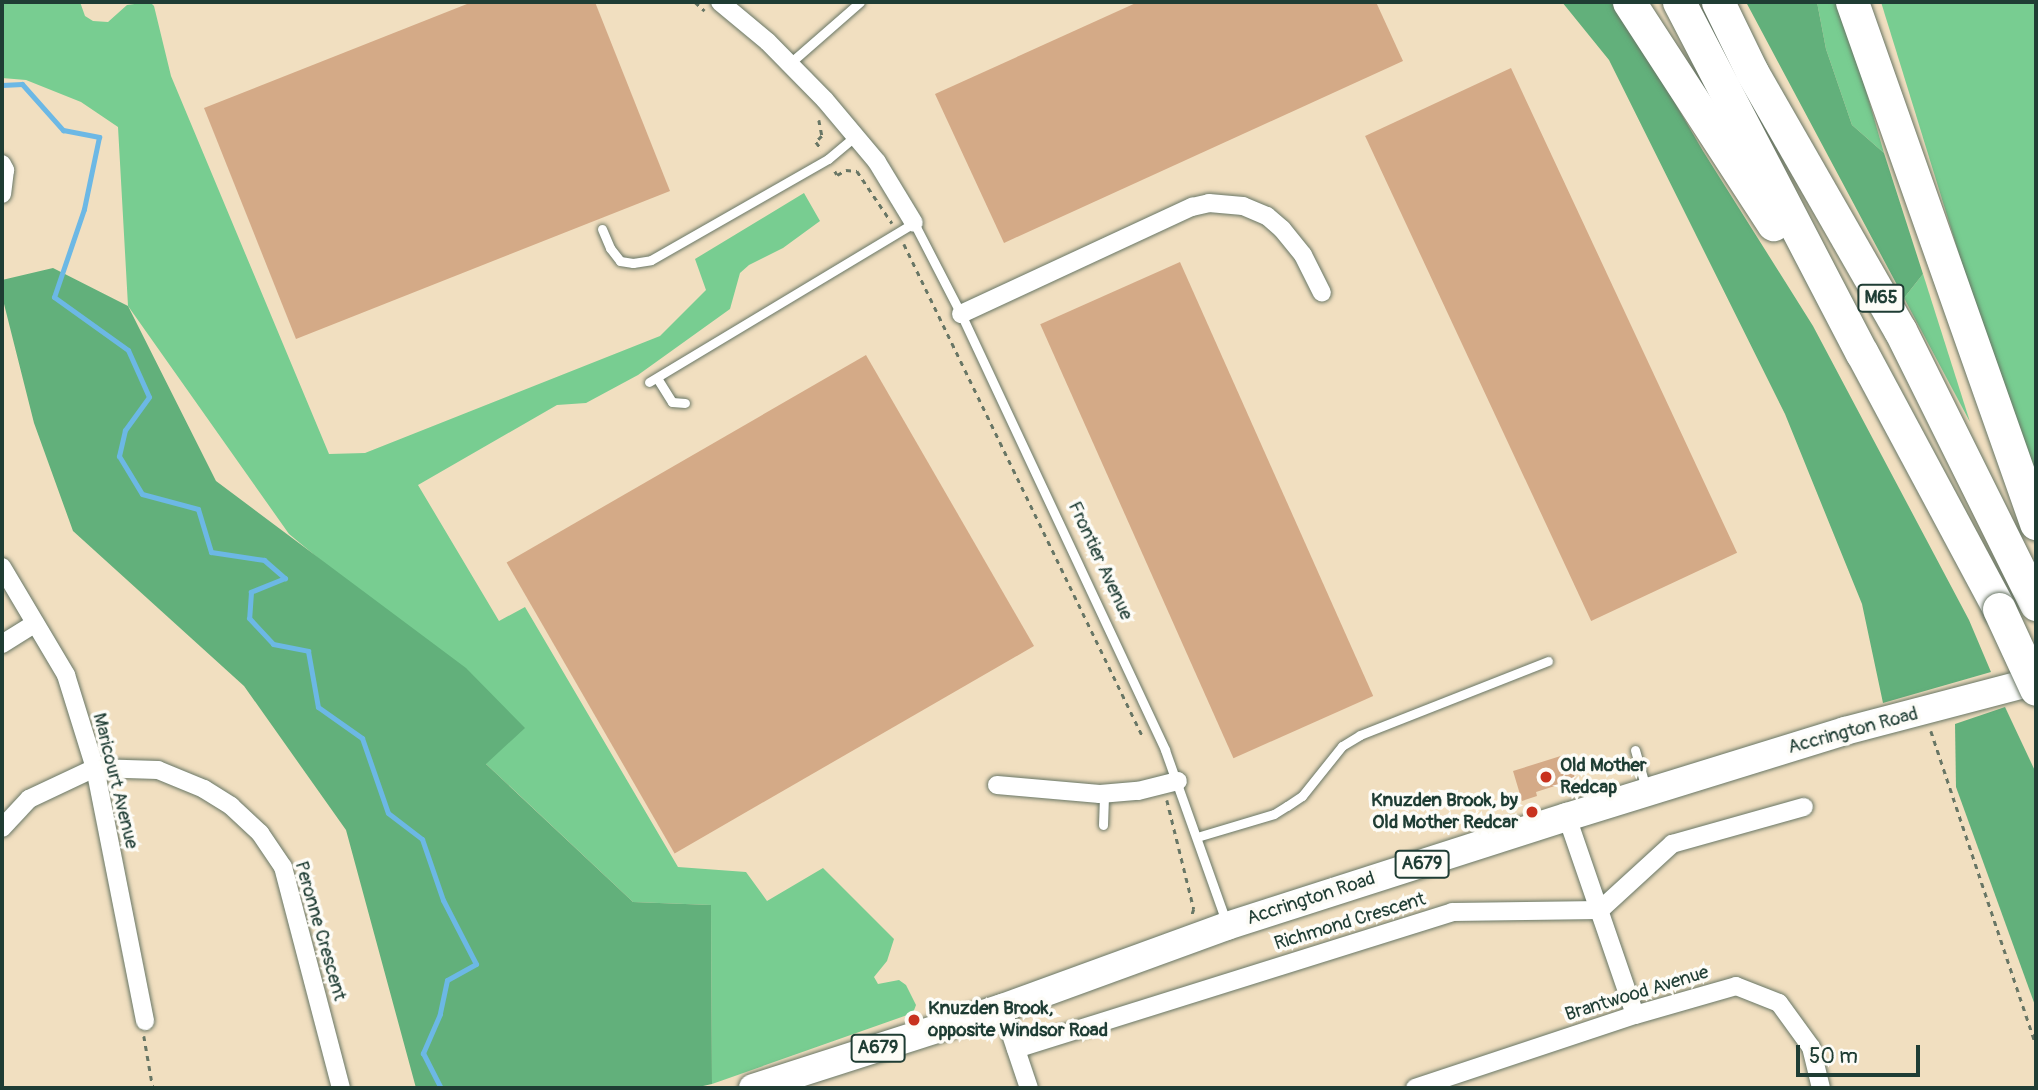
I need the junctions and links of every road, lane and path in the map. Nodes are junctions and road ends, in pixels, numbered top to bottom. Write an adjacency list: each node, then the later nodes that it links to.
1 (695, 2): 7 (path)
2 (860, 2): 8 (lane)
3 (1629, 2): 18 (highway, M65)
4 (1679, 2): 18 (highway, M65)
5 (1718, 2): 22 (highway, M65)
6 (1852, 2): 20 (highway)
7 (713, 6): 8 (street)
8 (789, 64): 10 (street)
9 (818, 118): 11 (path)
10 (855, 136): 11 (lane); 14 (street)
11 (828, 159): 14 (path); 15 (lane)
12 (2, 164): 13 (street)
13 (2, 194)
14 (906, 228): 17 (lane, Frontier Avenue); 19 (lane); 29 (path)
15 (602, 229)
16 (1322, 293): 17 (street)
17 (961, 314): 32 (lane, Frontier Avenue)
18 (1862, 354): 27 (highway, M65, bridge)
19 (685, 403)
20 (2036, 523)
21 (2, 567): 23 (street, Maricourt Avenue)
22 (2035, 601)
23 (35, 623): 24 (street); 31 (street, Maricourt Avenue)
24 (2, 645)
25 (1548, 661): 40 (lane)
26 (2036, 681): 28 (main road, Accrington Road / A679)
27 (2036, 689)
28 (1925, 711): 34 (main road, Accrington Road / A679); 47 (path)
29 (1144, 738)
30 (1635, 750): 34 (lane)
31 (95, 768): 39 (street, Peronne Crescent); 46 (street, Maricourt Avenue); 50 (street, Peronne Crescent)
32 (1171, 783): 35 (street); 40 (lane, Frontier Avenue); 42 (path)
33 (997, 785): 35 (street)
34 (1647, 792): 37 (main road, Accrington Road / A679)
35 (1104, 794): 38 (lane)
36 (1804, 807): 41 (street)
37 (1567, 817): 41 (street); 43 (main road, Accrington Road / A679)
38 (1103, 825)
39 (2, 828)
40 (1196, 837): 43 (lane, Frontier Avenue)
41 (1600, 910): 45 (street); 48 (street, Richmond Crescent)
42 (1187, 919)
43 (1227, 926): 44 (main road, Accrington Road / A679)
44 (1002, 1008): 48 (street); 51 (main road, Accrington Road / A679)
45 (1635, 1015): 53 (street, Brantwood Avenue); 54 (street, Brantwood Avenue)
46 (145, 1021): 49 (path)
47 (2036, 1044)
48 (1016, 1049): 52 (street)
49 (153, 1088)
50 (341, 1088)
51 (753, 1088)
52 (1029, 1088)
53 (1415, 1088)
54 (1821, 1088)

